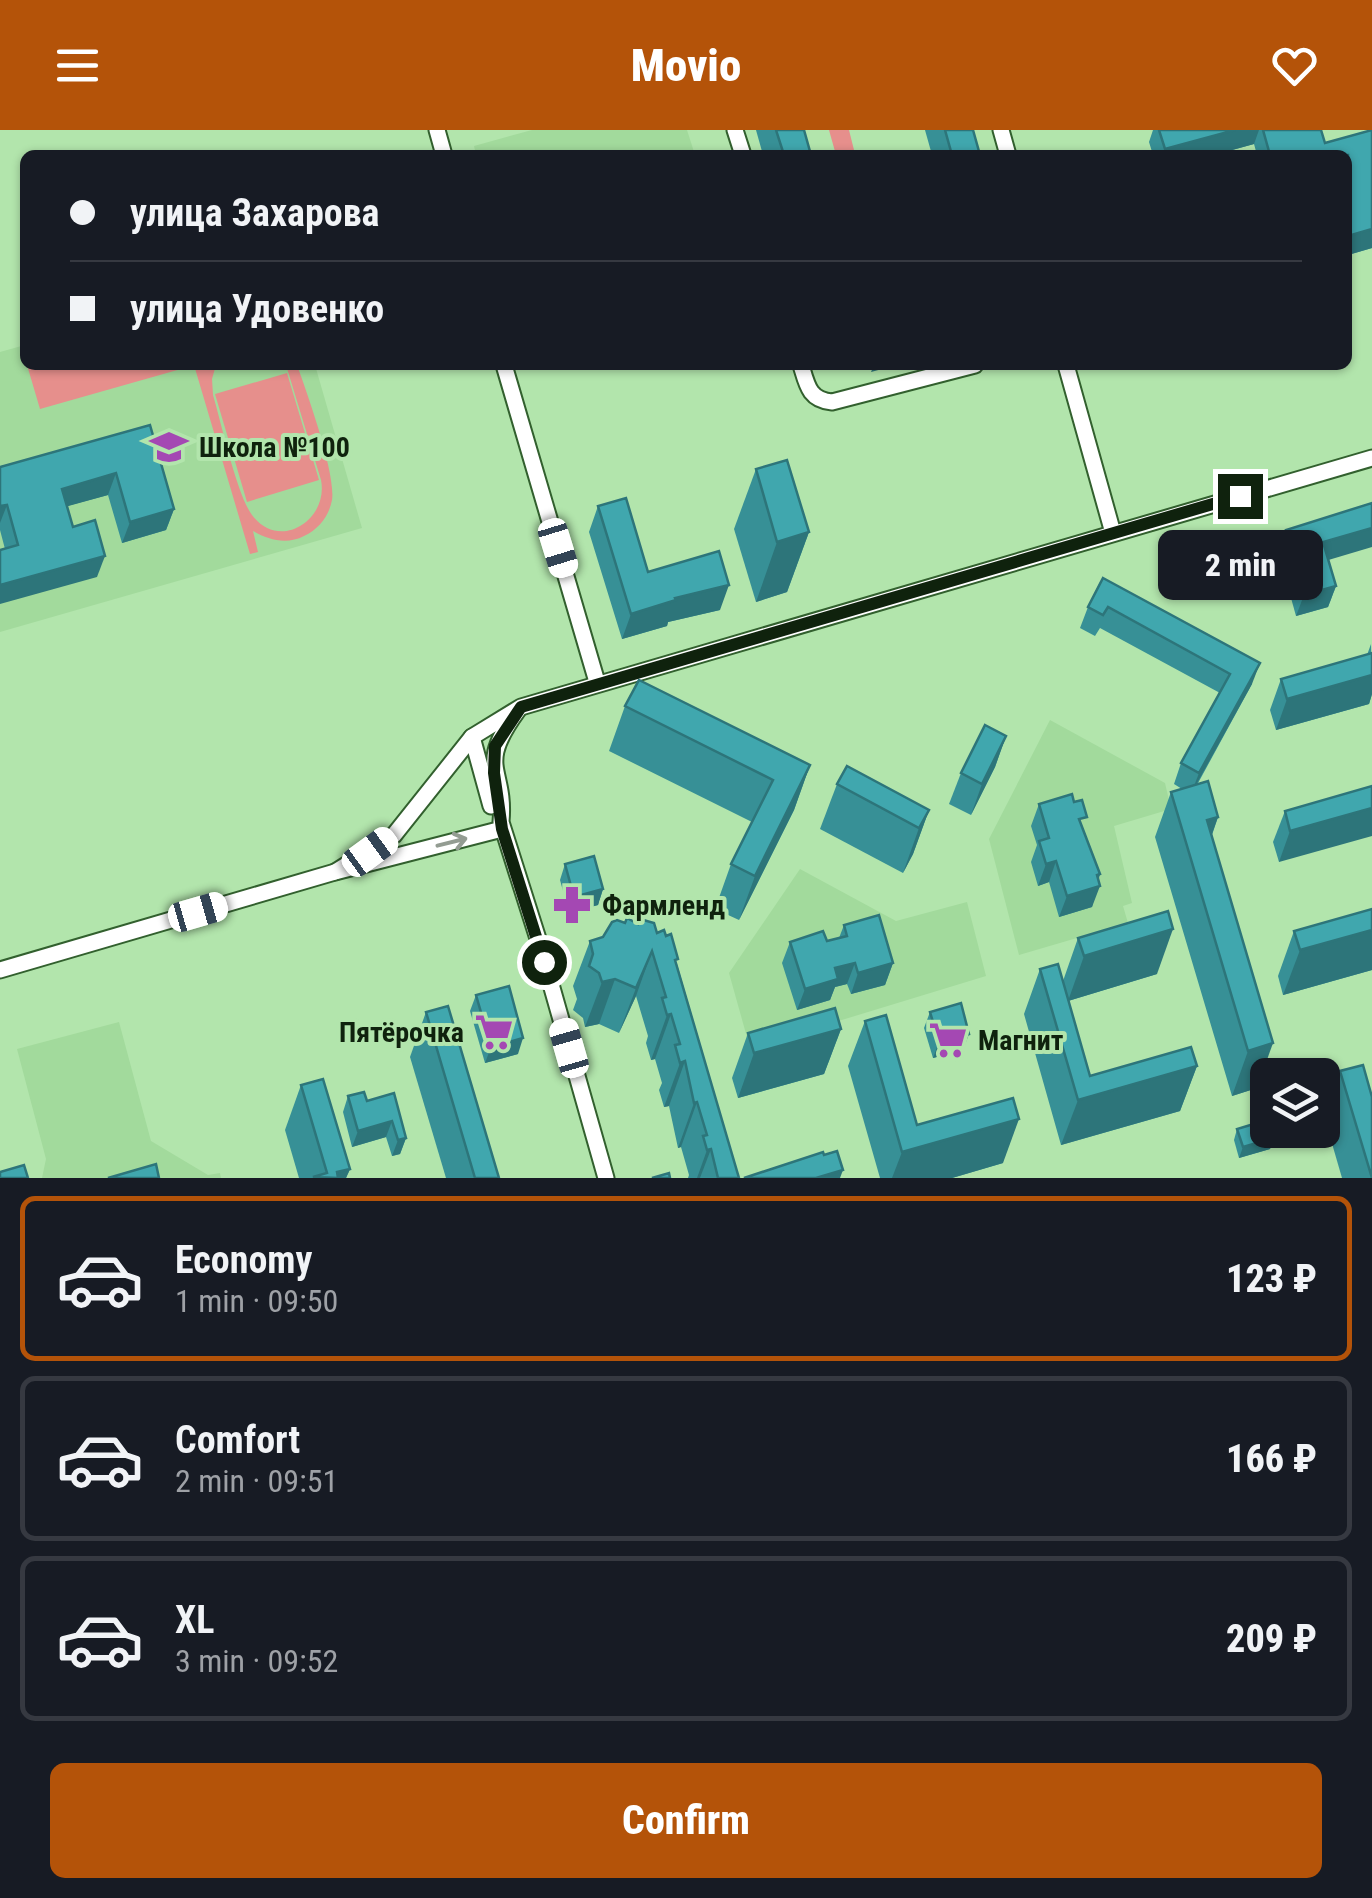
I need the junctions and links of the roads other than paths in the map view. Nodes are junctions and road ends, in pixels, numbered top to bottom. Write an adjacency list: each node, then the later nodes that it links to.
1 (505, 370): 7 (street)
2 (804, 370): 3 (street)
3 (956, 370)
4 (1067, 370): 6 (street)
5 (1372, 458): 6 (street)
6 (1113, 533): 7 (street)
7 (597, 682): 8 (street)
8 (521, 707): 9 (street); 10 (street)
9 (478, 732): 10 (street); 11 (street); 12 (street)
10 (495, 746): 11 (street)
11 (502, 821): 12 (street, one-way to 11); 14 (street)
12 (334, 872): 13 (street)
13 (0, 970)
14 (606, 1178)

